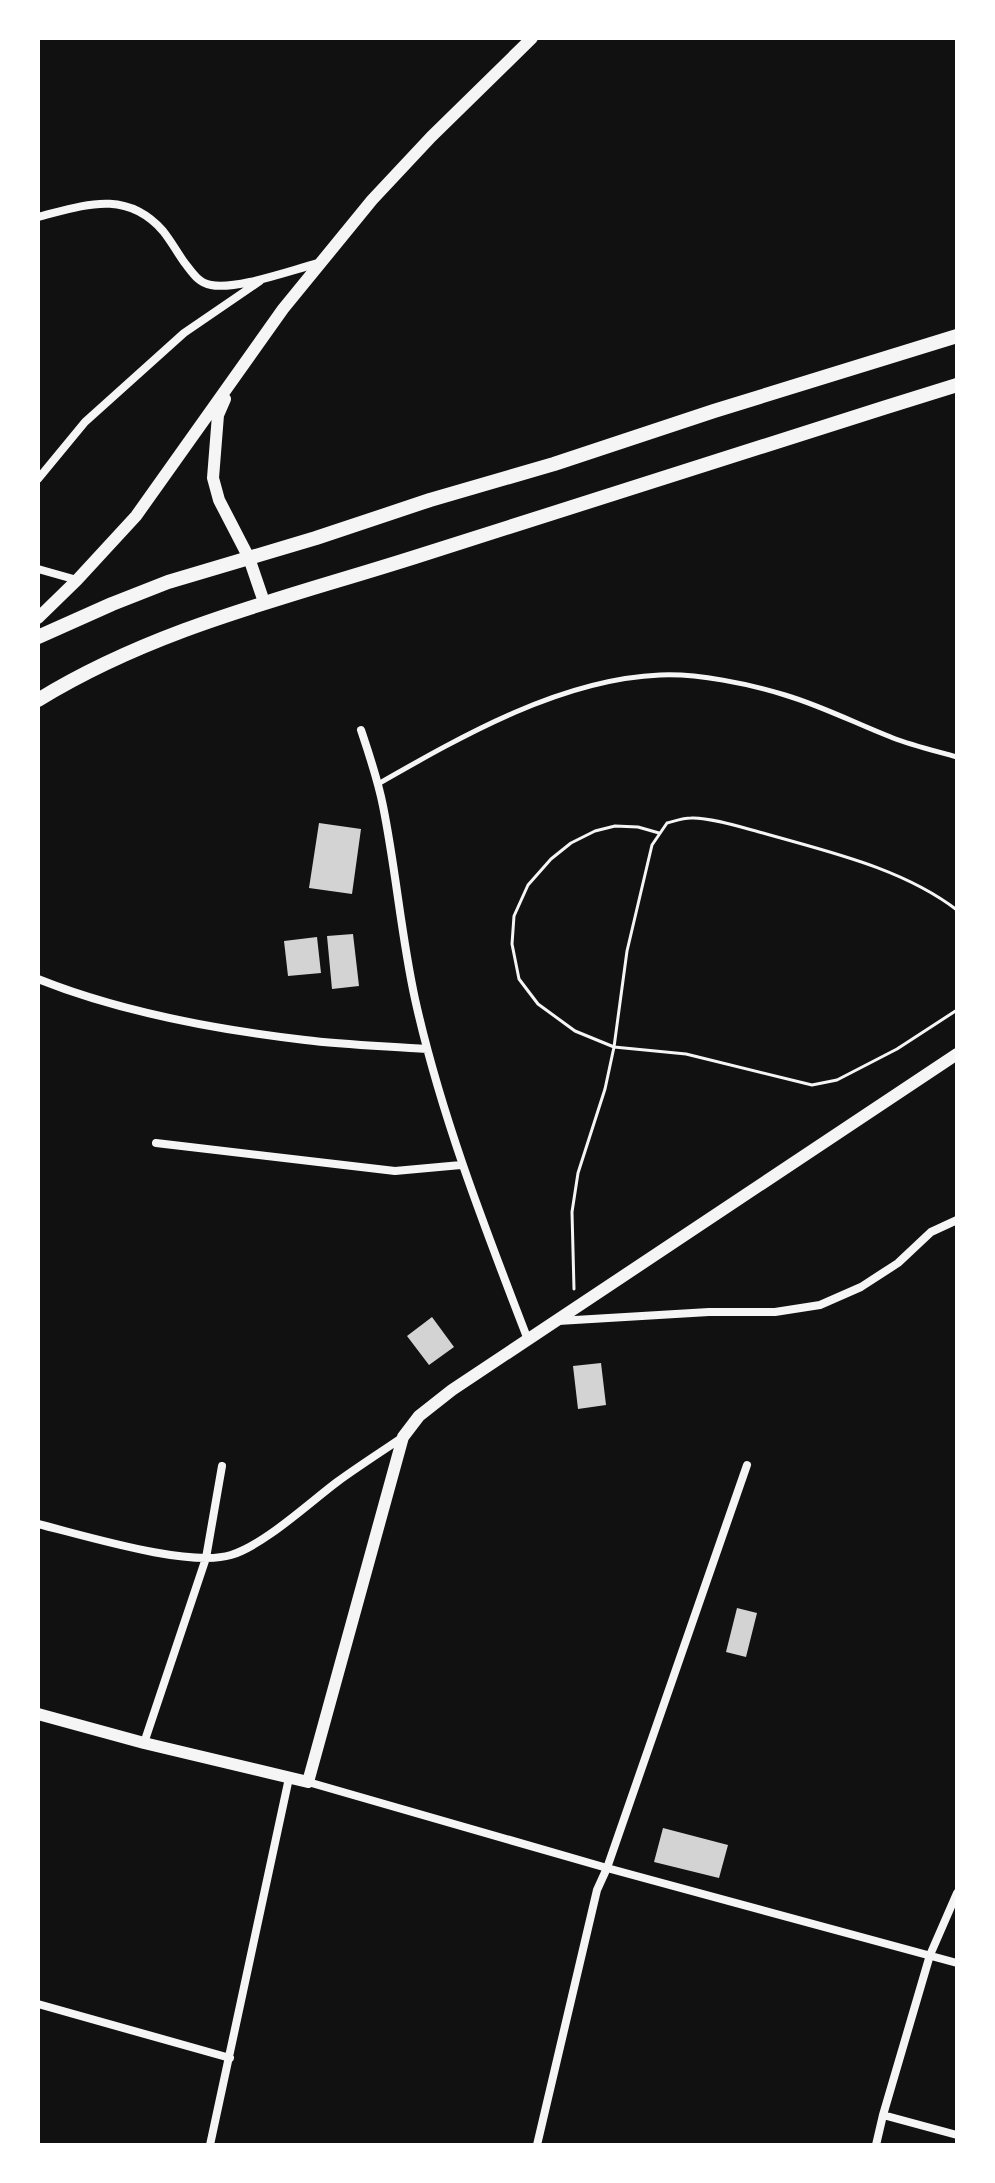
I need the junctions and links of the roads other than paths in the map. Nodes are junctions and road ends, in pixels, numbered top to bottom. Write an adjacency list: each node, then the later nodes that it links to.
1 (532, 38): 3 (street)
2 (38, 217): 4 (street)
3 (320, 262): 4 (street); 6 (street)
4 (267, 276): 8 (street)
5 (957, 336): 9 (main road)
6 (235, 374): 9 (street); 11 (street)
7 (957, 385): 12 (main road)
8 (38, 479)
9 (249, 558): 12 (street); 14 (main road)
10 (38, 569): 11 (street)
11 (77, 580): 13 (street)
12 (264, 602): 15 (main road)
13 (38, 618)
14 (38, 637)
15 (38, 700)
16 (361, 730): 18 (street)
17 (957, 757): 18 (lane)
18 (378, 784): 20 (street)
19 (38, 979): 20 (street)
20 (427, 1049): 23 (street)
21 (957, 1054): 25 (street)
22 (156, 1143): 23 (street)
23 (461, 1165): 26 (street)
24 (957, 1220): 25 (street)
25 (558, 1321): 26 (street)
26 (528, 1340): 27 (street)
27 (403, 1437): 31 (street); 35 (street)
28 (747, 1465): 36 (street)
29 (222, 1466): 31 (street)
30 (38, 1524): 31 (street)
31 (206, 1558): 33 (street)
32 (38, 1714): 33 (street)
33 (144, 1743): 34 (street)
34 (289, 1778): 35 (street); 41 (street)
35 (308, 1782): 36 (street)
36 (607, 1868): 38 (street); 45 (street)
37 (957, 1893): 38 (street)
38 (930, 1955): 39 (street); 42 (street)
39 (957, 1963)
40 (38, 2004): 41 (street)
41 (230, 2058): 44 (street)
42 (883, 2115): 43 (street); 46 (street)
43 (957, 2135)
44 (210, 2145)
45 (537, 2145)
46 (876, 2145)

